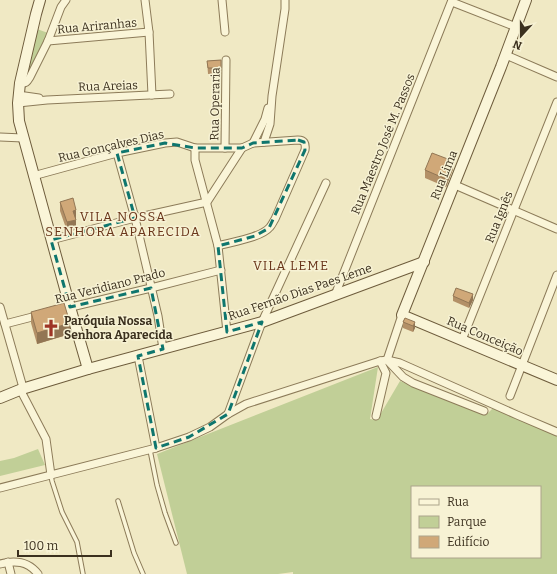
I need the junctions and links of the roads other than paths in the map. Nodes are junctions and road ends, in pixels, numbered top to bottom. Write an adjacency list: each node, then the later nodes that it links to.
1 (40, 0): 15 (main road)
2 (66, 0): 11 (street)
3 (145, 0): 9 (street)
4 (222, 0): 10 (street)
5 (285, 0): 18 (street)
6 (526, 0): 8 (main road, Rua Lima)
7 (450, 1): 8 (street); 42 (street, Rua Maestro José M. Passos)
8 (516, 27): 12 (main road, Rua Lima)
9 (148, 32): 11 (street, Rua Ariranhas); 17 (street)
10 (225, 32)
11 (48, 41): 15 (street)
12 (506, 55): 14 (street); 31 (main road, Rua Lima)
13 (226, 60): 26 (street, Rua Operaria)
14 (557, 77)
15 (20, 83): 19 (main road)
16 (170, 94): 17 (street, Rua Areias)
17 (152, 95): 19 (street, Rua Areias)
18 (272, 96): 23 (street); 24 (street)
19 (18, 99): 22 (main road)
20 (557, 102): 33 (street, Rua Ignês)
21 (0, 137): 22 (street)
22 (23, 138): 29 (main road)
23 (264, 142): 24 (street); 37 (street)
24 (253, 143): 27 (street)
25 (195, 148): 26 (street, Rua Gonçalves Dias); 28 (street, Rua Gonçalves Dias); 32 (street)
26 (225, 148): 27 (street, Rua Gonçalves Dias)
27 (242, 148): 32 (street)
28 (117, 153): 29 (street, Rua Gonçalves Dias); 34 (street)
29 (33, 176): 36 (main road)
30 (326, 183): 47 (street)
31 (454, 185): 33 (street); 38 (main road, Rua Lima)
32 (207, 202): 34 (street); 37 (street)
33 (514, 210): 35 (street); 50 (street, Rua Ignês)
34 (135, 218): 36 (street); 41 (street)
35 (557, 229)
36 (51, 240): 44 (main road)
37 (218, 246): 39 (street)
38 (424, 262): 42 (main road, Rua Fernão Dias Paes Leme); 46 (main road, Rua Lima)
39 (221, 270): 41 (street, Rua Veridiano Prado); 49 (street)
40 (557, 275): 54 (street)
41 (151, 288): 44 (street, Rua Veridiano Prado); 51 (street)
42 (335, 295): 47 (main road, Rua Fernão Dias Paes Leme)
43 (0, 307): 48 (street)
44 (66, 308): 55 (main road)
45 (48, 313): 48 (street, Rua Veridiano Prado)
46 (402, 315): 50 (main road, Rua Conceição); 53 (street, Rua Lima)
47 (262, 322): 49 (main road, Rua Fernão Dias Paes Leme); 61 (street)
48 (5, 324): 57 (street)
49 (227, 332): 51 (main road, Rua Fernão Dias Paes Leme)
50 (462, 340): 54 (main road, Rua Conceição)
51 (163, 349): 52 (main road, Rua Fernão Dias Paes Leme)
52 (138, 356): 55 (main road, Rua Fernão Dias Paes Leme); 64 (street)
53 (384, 360): 60 (street); 61 (street); 62 (street); 63 (street)
54 (522, 366): 56 (main road, Rua Conceição); 58 (street)
55 (88, 369): 57 (main road, Rua Fernão Dias Paes Leme)
56 (557, 380)
57 (22, 389): 59 (main road, Rua Fernão Dias Paes Leme); 65 (street)
58 (510, 396)
59 (0, 398)
60 (484, 411)
61 (228, 414): 64 (street)
62 (376, 416)
63 (557, 432)
64 (153, 449): 65 (street); 68 (lane)
65 (51, 475): 66 (street); 73 (lane)
66 (0, 488)
67 (118, 501): 74 (lane)
68 (176, 543)
69 (8, 562): 70 (street); 71 (street); 72 (street)
70 (0, 564)
71 (10, 574)
72 (38, 574)
73 (83, 574)
74 (143, 574)

